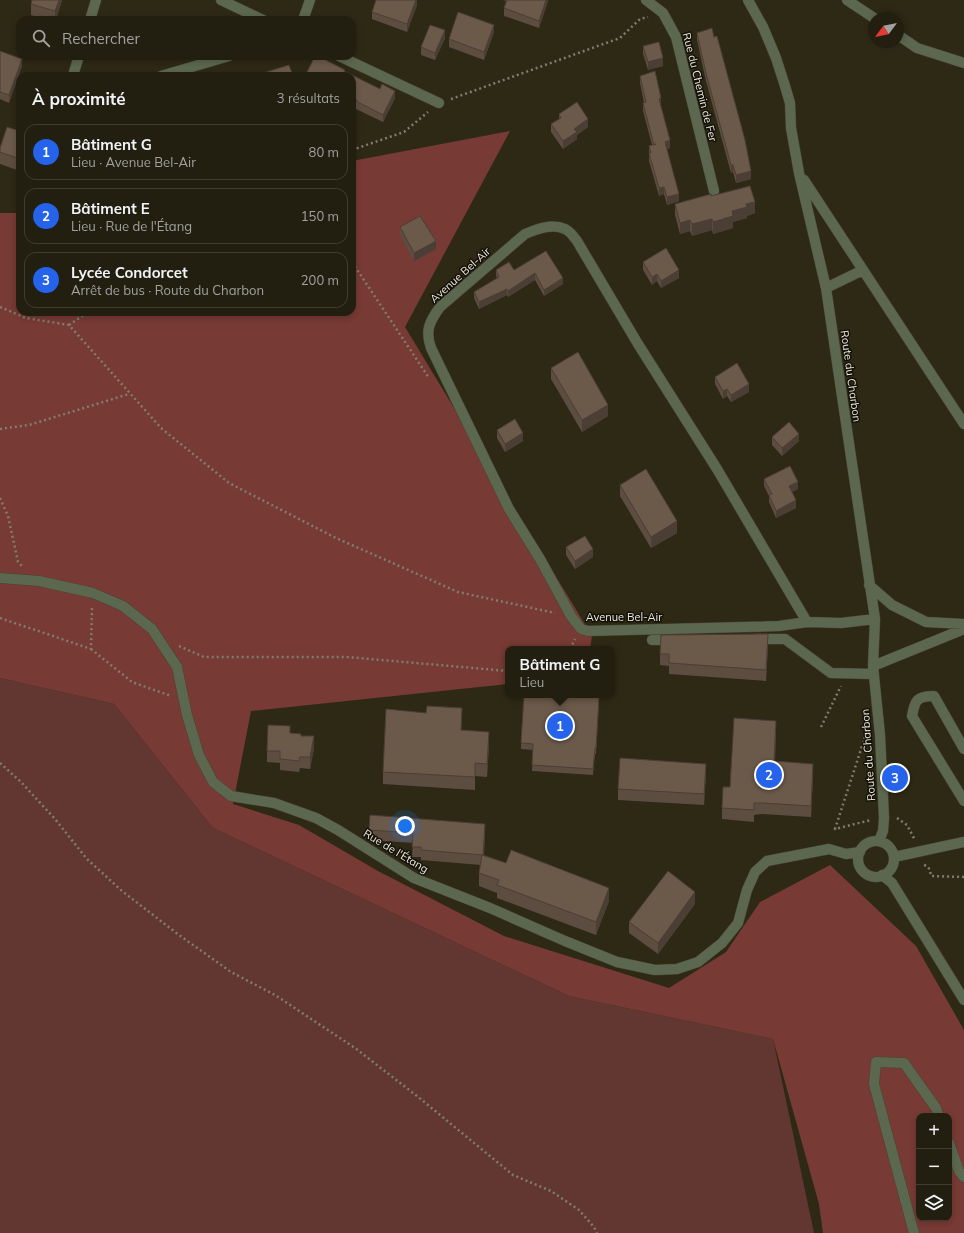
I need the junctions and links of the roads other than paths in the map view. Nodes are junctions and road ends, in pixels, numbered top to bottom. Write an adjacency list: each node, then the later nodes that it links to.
1 (96, 0): 8 (street)
2 (221, 0): 9 (street)
3 (310, 0): 10 (street)
4 (646, 0): 20 (street, Rue du Chemin de Fer)
5 (748, 0): 19 (street, Route du Charbon)
6 (847, 0): 7 (street)
7 (868, 14)
8 (91, 16)
9 (255, 16)
10 (304, 16)
11 (904, 39): 15 (street)
12 (78, 60): 16 (street)
13 (215, 60): 17 (street)
14 (348, 60): 18 (street)
15 (964, 63)
16 (74, 72)
17 (175, 72)
18 (439, 103)
19 (799, 173): 21 (street, Route du Charbon); 22 (street, Route du Charbon)
20 (714, 191)
21 (863, 270): 22 (street); 23 (street, Route du Charbon)
22 (826, 288): 25 (street, Route du Charbon)
23 (964, 424)
24 (0, 578): 38 (street, Rue de l'Étang)
25 (869, 585): 26 (street, Route du Charbon); 28 (street)
26 (875, 619): 27 (street, Avenue Bel-Air); 33 (street, Route du Charbon)
27 (808, 622): 27 (street, Avenue Bel-Air)
28 (964, 624)
29 (964, 629): 33 (street)
30 (746, 639): 33 (street)
31 (652, 640): 32 (street)
32 (683, 640)
33 (874, 670): 36 (street, Route du Charbon)
34 (964, 749): 35 (street)
35 (964, 801)
36 (879, 841): 38 (street); 39 (street)
37 (964, 842): 39 (street)
38 (860, 852): 40 (street)
39 (894, 857): 40 (street)
40 (882, 875): 41 (street)
41 (964, 1000)
42 (938, 1113): 45 (street)
43 (951, 1149): 44 (street)
44 (964, 1177)
45 (914, 1233)

